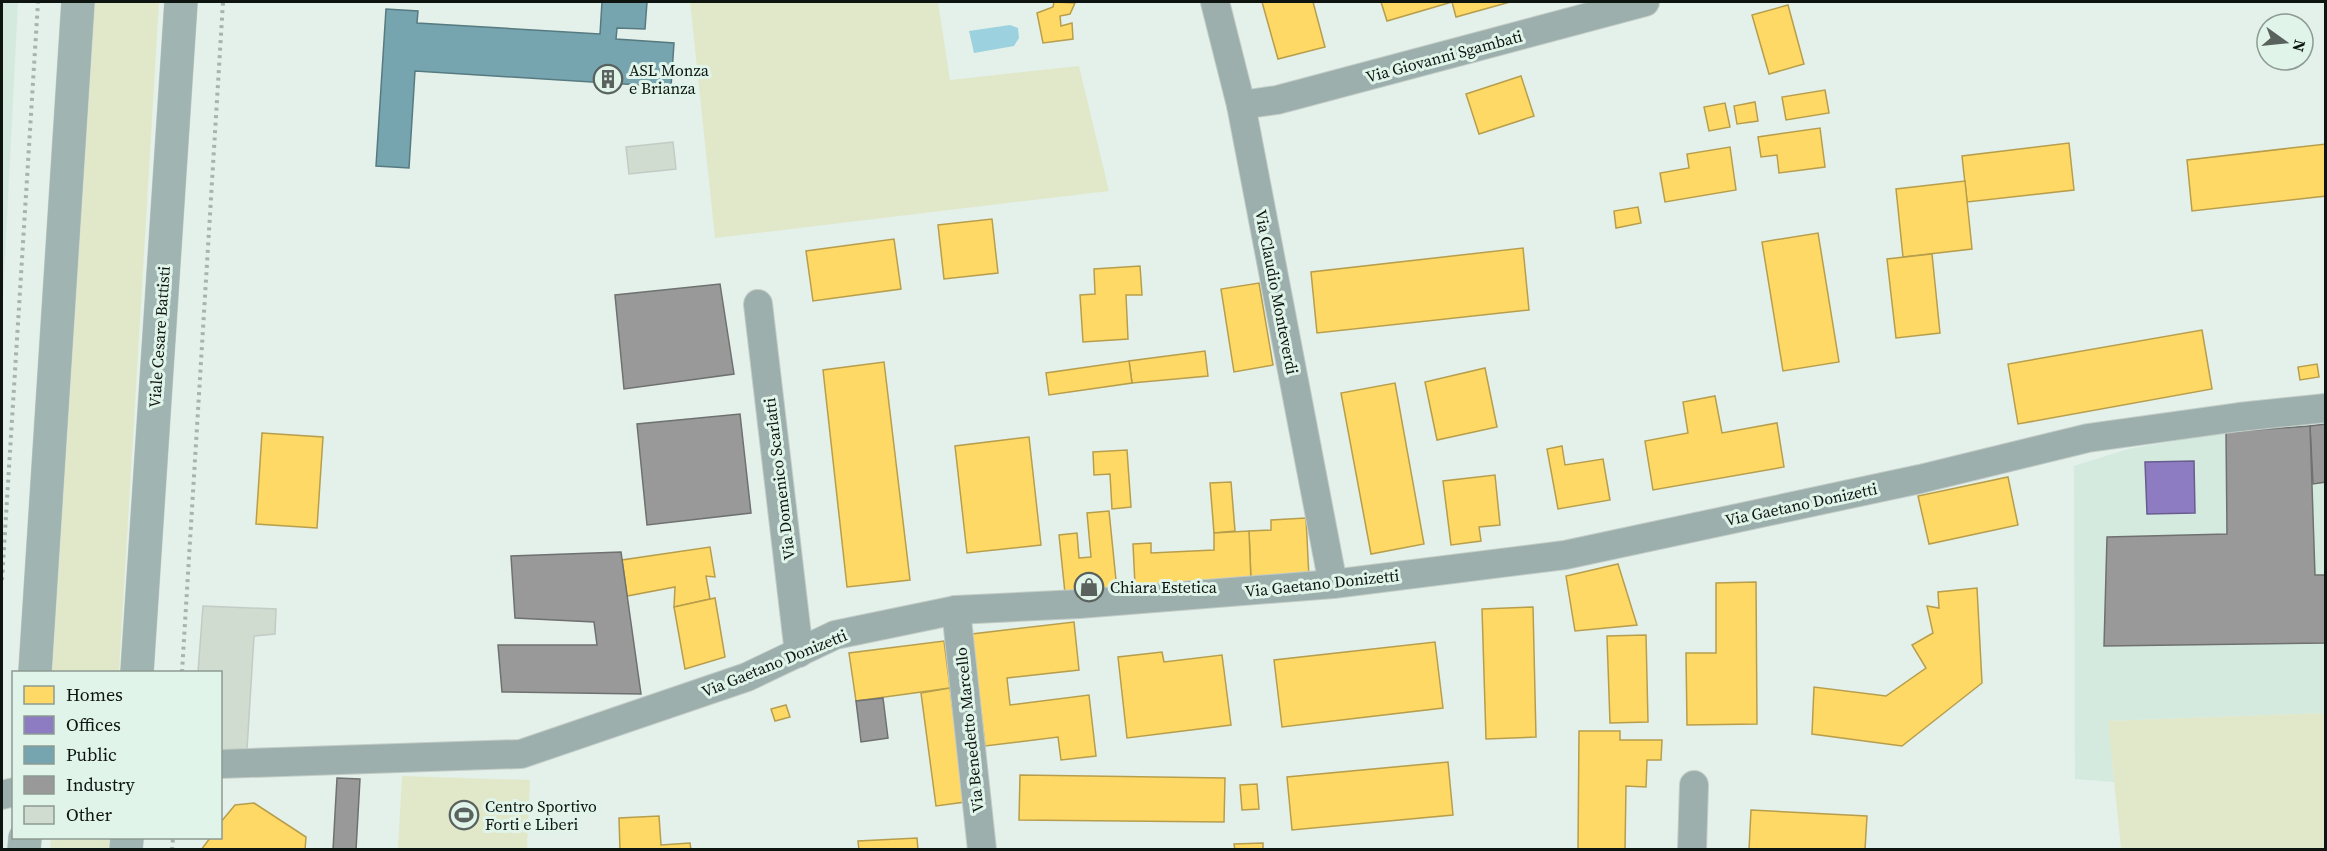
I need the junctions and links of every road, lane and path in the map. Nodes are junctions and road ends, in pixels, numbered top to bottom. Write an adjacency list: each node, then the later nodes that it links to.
1 (38, 2): 10 (path)
2 (78, 2): 14 (main road)
3 (181, 2): 15 (main road, Viale Cesare Battisti)
4 (223, 2): 16 (path)
5 (1215, 2): 7 (street, Via Claudio Monteverdi)
6 (1645, 2): 7 (street, Via Giovanni Sgambati)
7 (1241, 105): 11 (street, Via Claudio Monteverdi)
8 (758, 304): 13 (street, Via Domenico Scarlatti)
9 (2325, 408): 11 (street, Via Gaetano Donizetti)
10 (2, 580)
11 (1333, 584): 12 (street, Via Gaetano Donizetti)
12 (956, 610): 13 (street, Via Gaetano Donizetti); 19 (street, Via Benedetto Marcello)
13 (799, 653): 17 (street, Via Gaetano Donizetti)
14 (35, 671)
15 (137, 671)
16 (182, 671)
17 (222, 764)
18 (1694, 785): 20 (street)
19 (982, 849)
20 (1692, 849)

